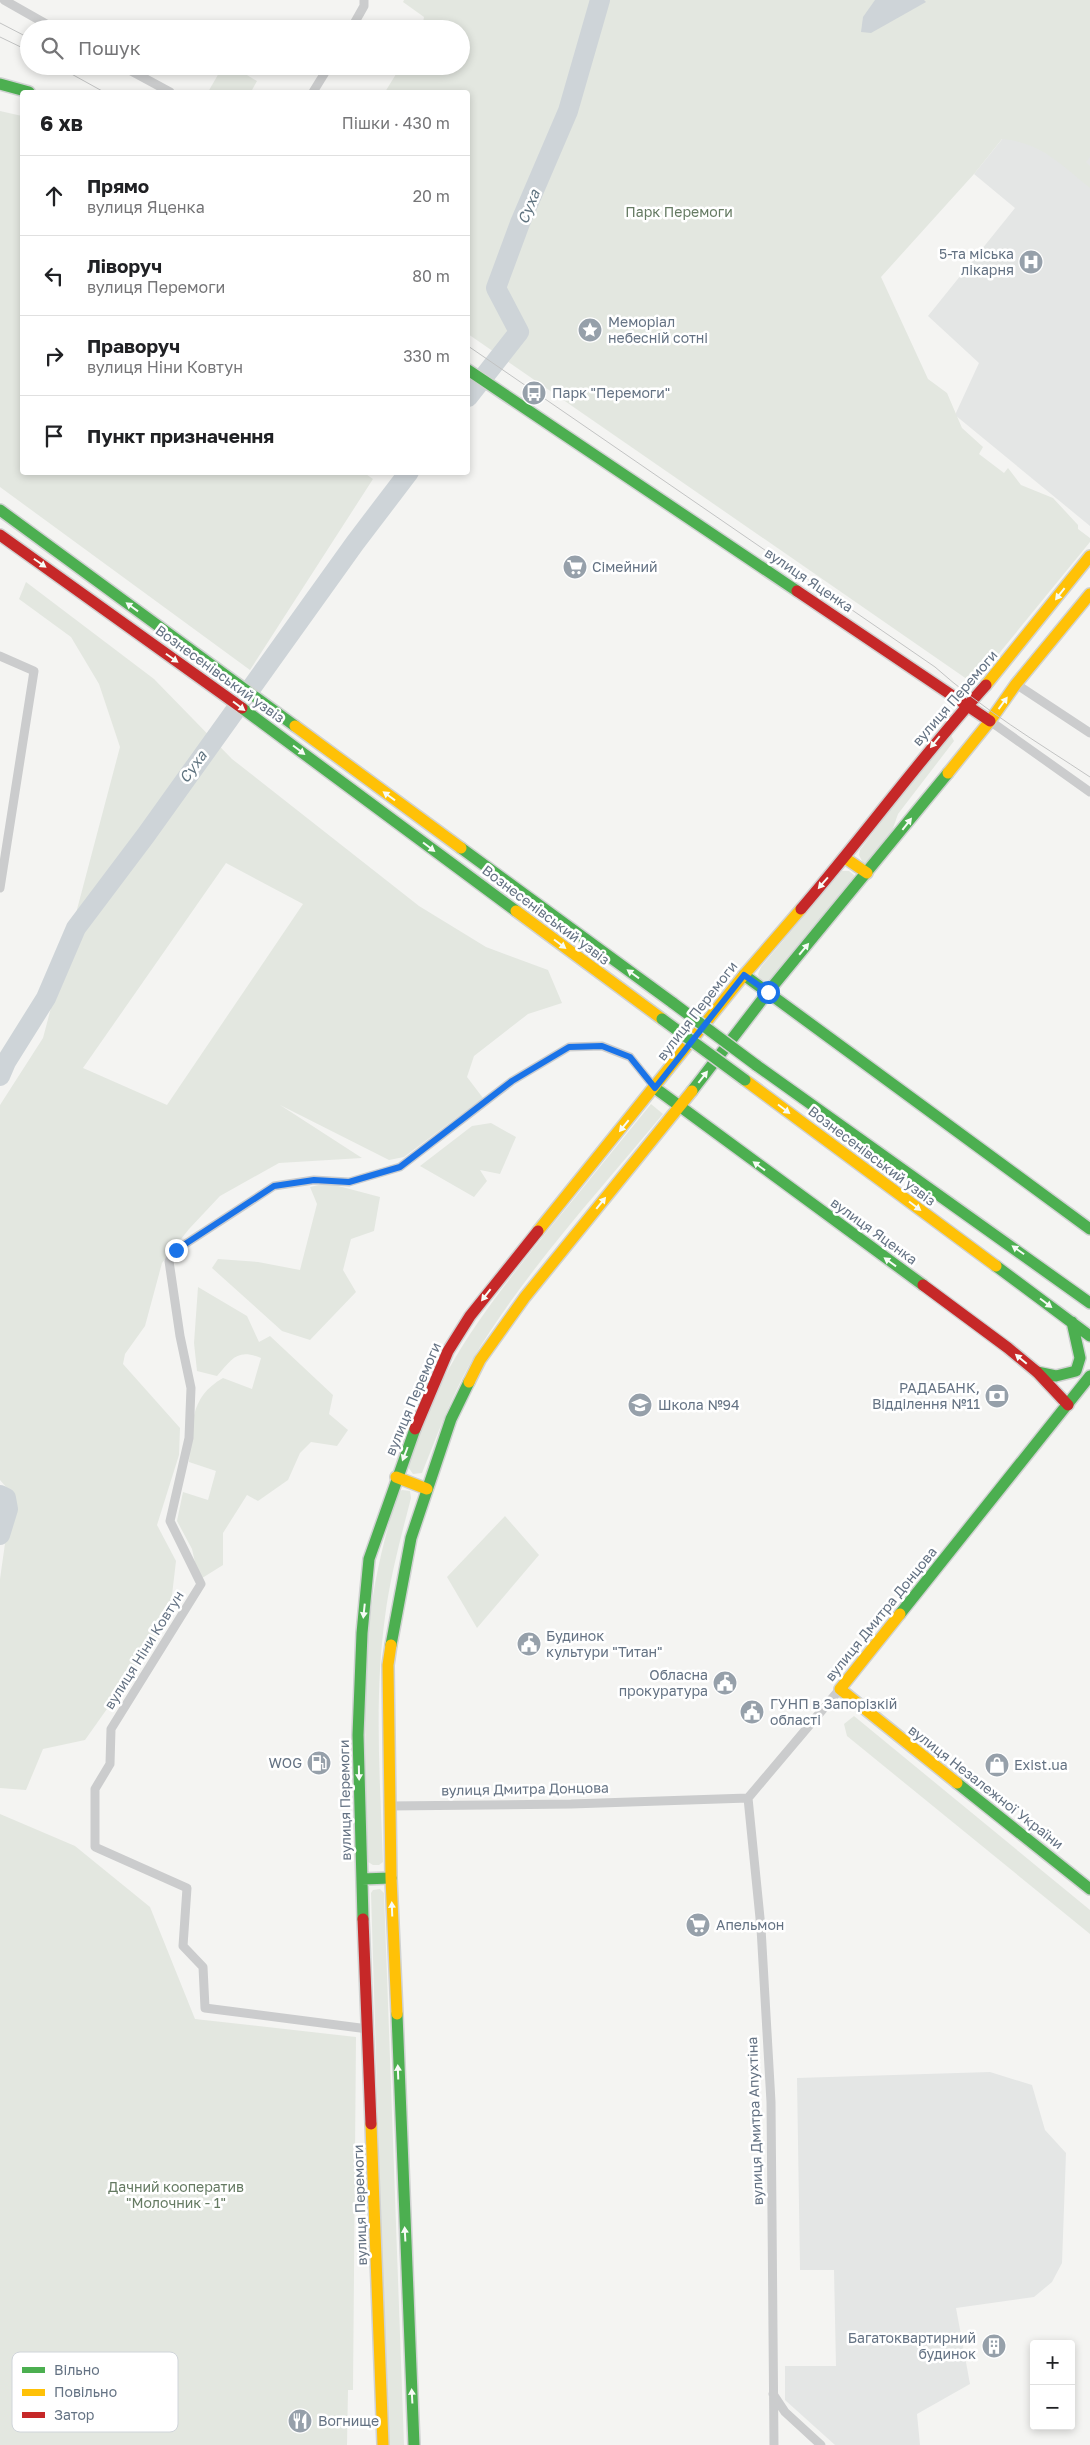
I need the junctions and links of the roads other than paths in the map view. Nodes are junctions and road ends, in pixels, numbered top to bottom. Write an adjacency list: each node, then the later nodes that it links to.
1 (4, 0): 3 (street)
2 (364, 0): 4 (street)
3 (39, 20)
4 (356, 20)
5 (139, 75): 9 (street)
6 (323, 75): 10 (street)
7 (0, 84): 8 (main road)
8 (22, 90)
9 (166, 90)
10 (314, 90)
11 (470, 371): 18 (main road, вулиця Яценка)
12 (0, 510): 31 (main road, Вознесенівський узвіз, one-way to 12, bridge)
13 (0, 535): 34 (main road, Вознесенівський узвіз, one-way to 34, bridge)
14 (1090, 556): 18 (main road, вулиця Перемоги, one-way to 18)
15 (1090, 594): 17 (main road)
16 (0, 656): 23 (street)
17 (1016, 684): 19 (main road, one-way to 17); 20 (street)
18 (967, 706): 19 (main road, вулиця Яценка); 22 (main road, вулиця Перемоги, one-way to 22)
19 (990, 721): 21 (street, вулиця Яценка); 24 (main road, one-way to 19)
20 (1090, 733)
21 (1090, 792)
22 (845, 858): 24 (main road); 26 (main road, вулиця Перемоги, one-way to 26)
23 (1, 872): 25 (street)
24 (867, 873): 27 (main road, one-way to 24)
25 (0, 888)
26 (744, 975): 27 (main road); 28 (main road, вулиця Перемоги)
27 (768, 992): 29 (main road, one-way to 27); 30 (main road)
28 (655, 1088): 29 (main road, вулиця Яценка); 40 (main road, вулиця Перемоги, one-way to 40); 48 (street, вулиця Ніни Ковтун)
29 (679, 1108): 36 (main road, вулиця Яценка, one-way to 29); 41 (main road, one-way to 29)
30 (1090, 1229)
31 (1072, 1289): 32 (main road); 33 (main road, Вознесенівський узвіз)
32 (1090, 1294)
33 (1090, 1303)
34 (1072, 1322): 35 (main road, Вознесенівський узвіз); 37 (main road)
35 (1090, 1336)
36 (1037, 1372): 37 (main road); 39 (main road, вулиця Яценка)
37 (1076, 1372): 39 (main road)
38 (1090, 1376): 39 (main road, вулиця Дмитра Донцова)
39 (1068, 1405): 42 (main road, вулиця Дмитра Донцова)
40 (396, 1477): 41 (main road); 46 (main road, вулиця Перемоги, one-way to 46)
41 (427, 1489): 44 (main road)
42 (840, 1690): 43 (street, вулиця Дмитра Донцова); 47 (main road, вулиця Незалежної України)
43 (748, 1798): 44 (street, вулиця Дмитра Донцова); 49 (street, вулиця Дмитра Апухтіна)
44 (389, 1806): 45 (main road)
45 (391, 1878): 46 (main road); 51 (main road, one-way to 45)
46 (362, 1879): 48 (main road, вулиця Перемоги)
47 (1090, 1890)
48 (368, 2029): 50 (main road, вулиця Перемоги)
49 (773, 2394): 52 (street, вулиця Дмитра Апухтіна); 53 (street)
50 (383, 2445)
51 (414, 2445)
52 (774, 2445)
53 (821, 2445)

